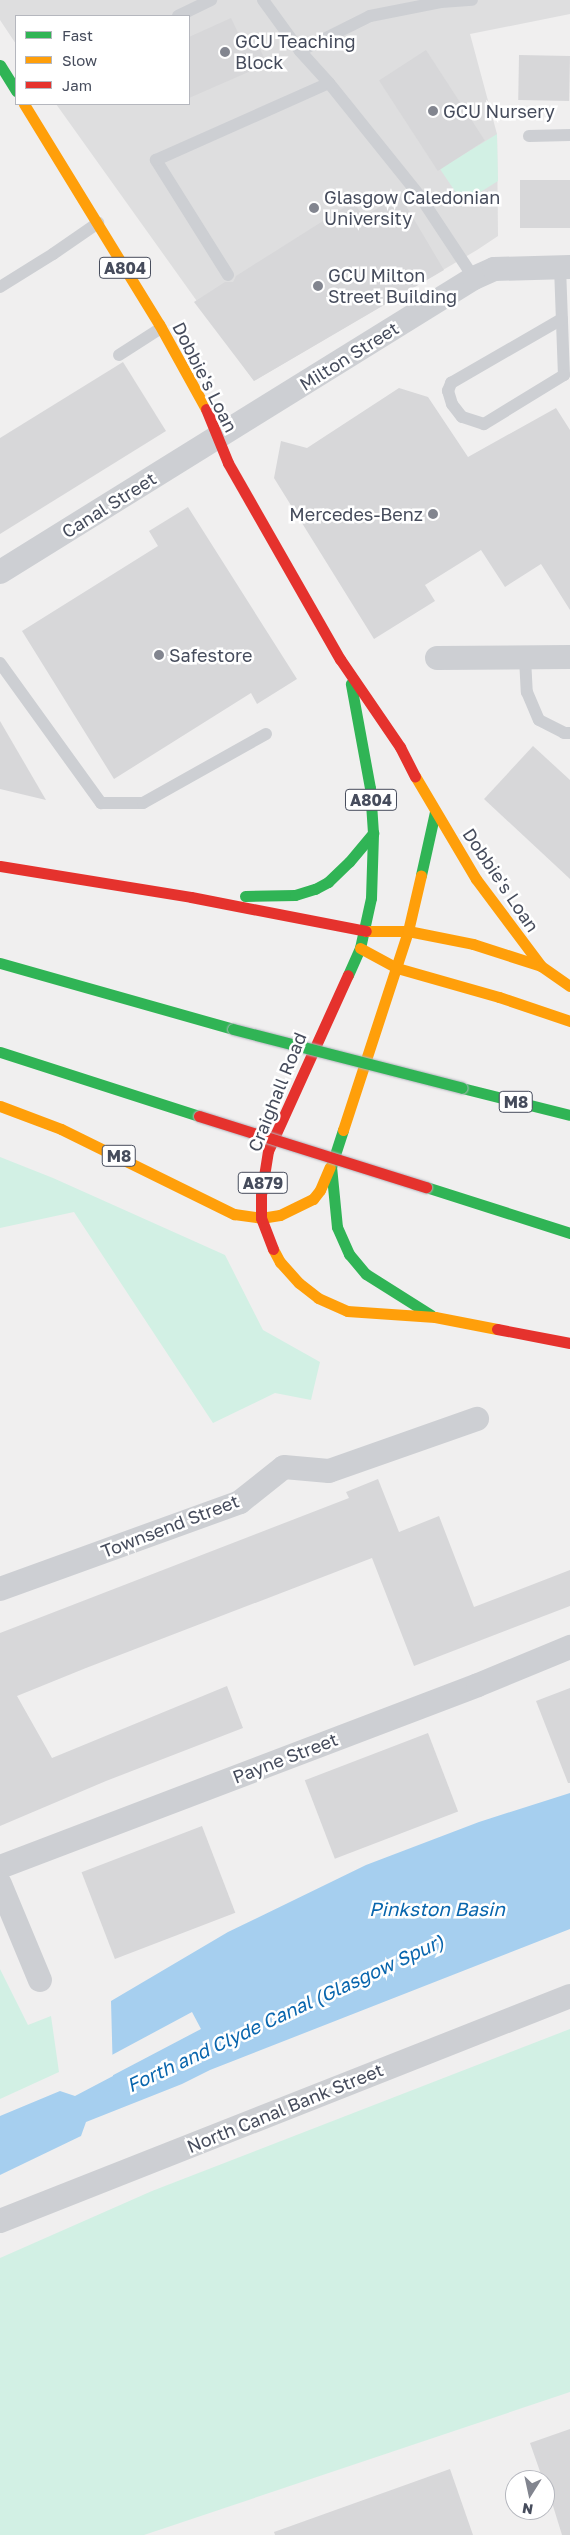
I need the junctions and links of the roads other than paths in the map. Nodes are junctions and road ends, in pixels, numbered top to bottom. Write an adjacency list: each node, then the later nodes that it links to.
1 (212, 0): 4 (lane)
2 (263, 0): 5 (lane)
3 (472, 0): 5 (lane)
4 (180, 15)
5 (300, 51): 7 (lane)
6 (0, 65): 8 (main road)
7 (329, 83): 14 (lane); 15 (lane)
8 (15, 89)
9 (25, 105): 12 (main road, Dobbie's Loan / A804)
10 (570, 135): 11 (lane)
11 (530, 136)
12 (98, 223): 16 (lane); 18 (main road, Dobbie's Loan / A804)
13 (565, 267): 15 (street, Milton Street); 17 (lane)
14 (228, 275)
15 (474, 278): 20 (street, Milton Street)
16 (0, 287)
17 (562, 319): 17 (lane)
18 (161, 328): 19 (lane); 20 (main road, Dobbie's Loan / A804)
19 (119, 355)
20 (218, 438): 21 (street, Canal Street); 26 (main road, Dobbie's Loan / A804)
21 (0, 572)
22 (570, 657): 24 (street)
23 (437, 658): 24 (street)
24 (525, 658): 27 (lane)
25 (0, 663): 28 (lane)
26 (348, 671): 29 (main road, Dobbie's Loan / A804); 30 (main road, Dobbie's Loan / A804)
27 (570, 733)
28 (266, 734)
29 (435, 812): 34 (main road, A879); 37 (main road, Dobbie's Loan / A804)
30 (373, 834): 32 (main road); 33 (main road, Dobbie's Loan / A804)
31 (0, 866): 32 (main road)
32 (191, 897): 33 (main road)
33 (366, 931): 34 (main road, Dobbie's Loan / A804); 35 (main road, Dobbie's Loan / A879)
34 (408, 931): 37 (main road, Dobbie's Loan / A804); 38 (main road, A879)
35 (360, 948): 38 (main road); 45 (main road, Craighall Road / A879)
36 (0, 963): 43 (main road, M8, bridge)
37 (540, 966): 39 (main road, Dobbie's Loan / A804)
38 (397, 968): 40 (main road); 44 (main road, Craighall Road / A879)
39 (570, 986)
40 (570, 1021)
41 (0, 1052): 46 (main road, bridge)
42 (0, 1106): 45 (main road, M8)
43 (570, 1115)
44 (331, 1166): 45 (main road); 47 (main road, Craighall Road / A879)
45 (261, 1218): 47 (main road, Craighall Road / A879)
46 (570, 1233)
47 (435, 1317): 48 (main road, Craighall Road / A879)
48 (570, 1343)
49 (477, 1418): 50 (street, Townsend Street)
50 (0, 1589)
51 (570, 1647): 52 (street, Payne Street)
52 (0, 1867)
53 (0, 1884): 54 (street)
54 (40, 1980)
55 (570, 1996): 56 (street, North Canal Bank Street)
56 (0, 2221)

